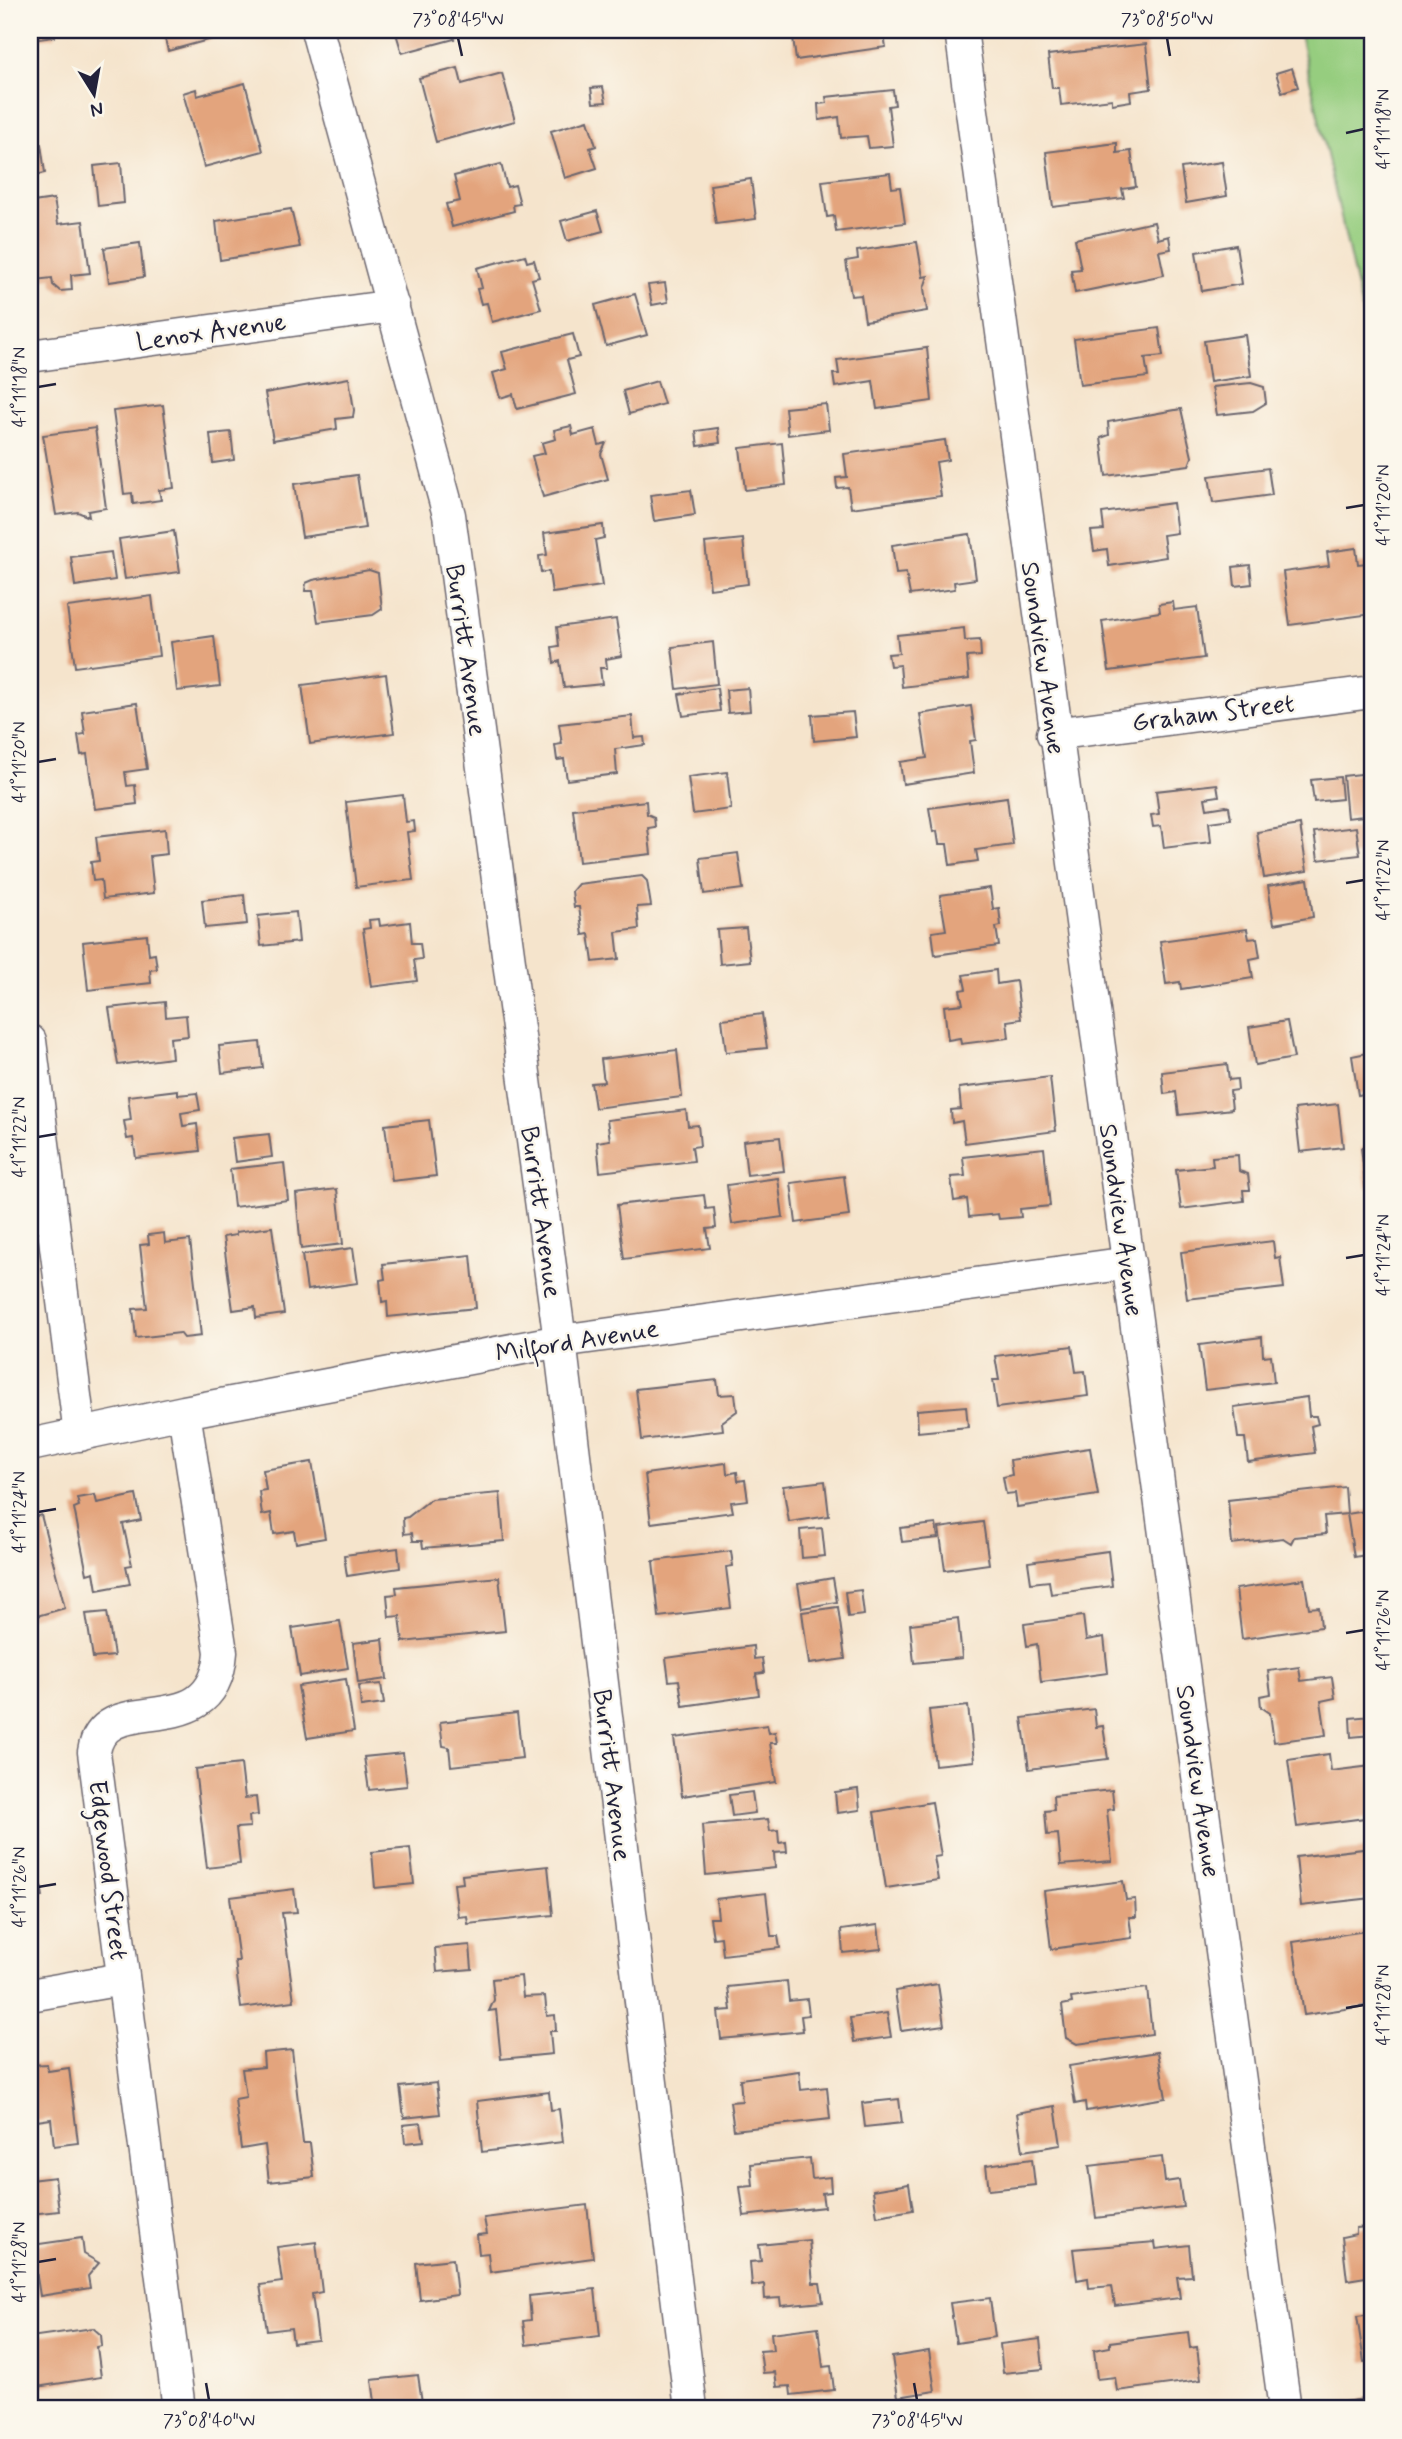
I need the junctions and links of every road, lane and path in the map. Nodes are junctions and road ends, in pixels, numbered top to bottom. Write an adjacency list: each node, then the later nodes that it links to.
1 (317, 30): 3 (street, Burritt Avenue)
2 (961, 30): 6 (street, Soundview Avenue)
3 (393, 306): 4 (street, Lenox Avenue); 9 (street, Burritt Avenue)
4 (30, 356)
5 (1372, 692): 6 (street, Graham Street)
6 (1053, 734): 8 (street, Soundview Avenue)
7 (30, 1041): 11 (street)
8 (1129, 1263): 9 (street, Milford Avenue); 17 (street, Soundview Avenue)
9 (560, 1341): 10 (street, Milford Avenue); 16 (street, Burritt Avenue)
10 (184, 1412): 11 (street, Milford Avenue); 13 (street, Edgewood Street)
11 (80, 1435): 12 (street, Milford Avenue)
12 (30, 1446)
13 (122, 1979): 14 (street); 15 (street, Edgewood Street)
14 (30, 1995)
15 (179, 2409)
16 (691, 2409)
17 (1285, 2409)

